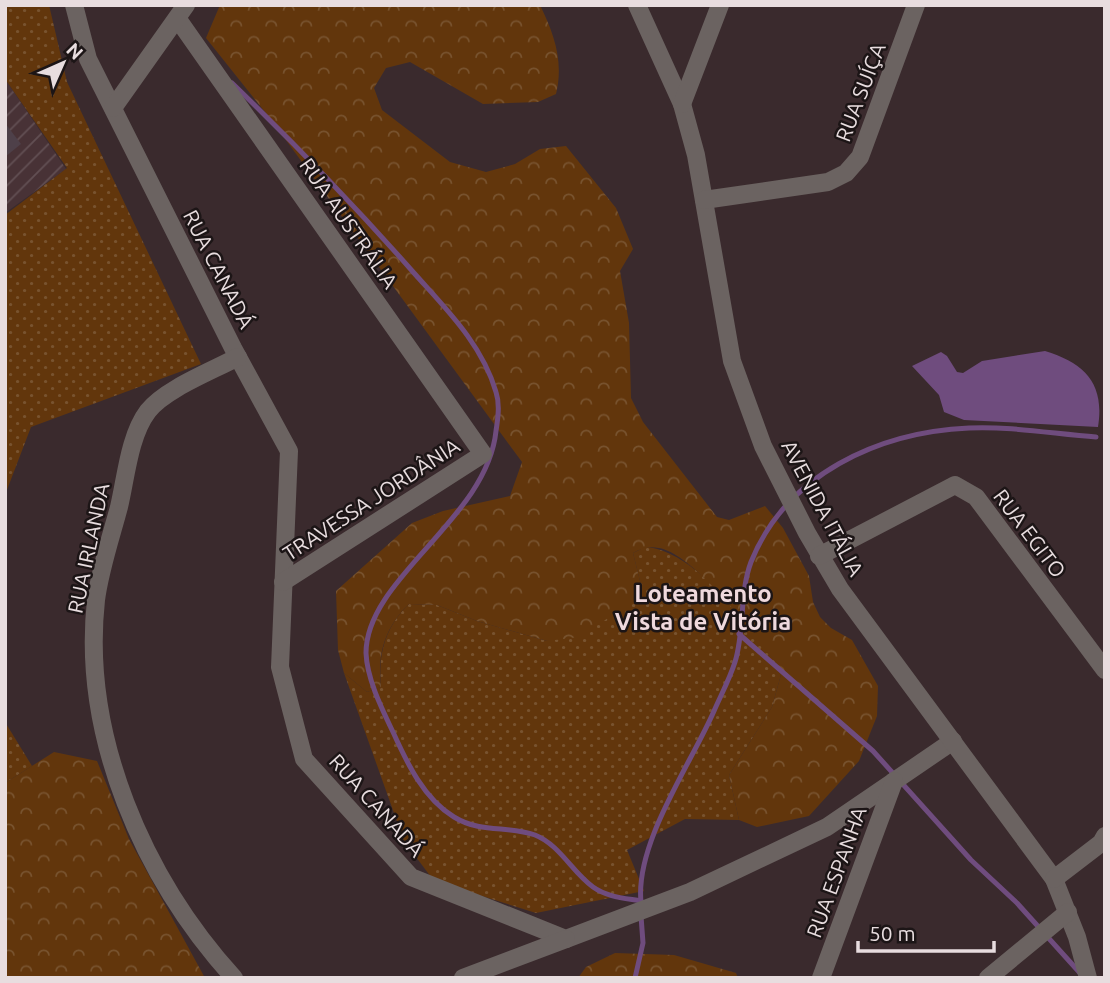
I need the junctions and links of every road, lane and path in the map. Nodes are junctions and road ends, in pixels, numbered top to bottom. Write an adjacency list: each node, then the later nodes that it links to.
1 (74, 5): 7 (street, RUA CANADÁ)
2 (637, 5): 6 (street, AVENIDA ITÁLIA)
3 (720, 5): 6 (street)
4 (916, 5): 8 (street, RUA SUÍÇA)
5 (182, 12): 7 (street); 10 (street, RUA AUSTRÁLIA)
6 (682, 104): 8 (street, AVENIDA ITÁLIA)
7 (113, 108): 9 (street, RUA CANADÁ)
8 (704, 200): 11 (street, AVENIDA ITÁLIA)
9 (238, 357): 12 (street, RUA CANADÁ); 20 (street, RUA IRLANDA)
10 (483, 454): 12 (street, TRAVESSA JORDÂNIA)
11 (820, 556): 13 (street, RUA EGITO); 14 (street, AVENIDA ITÁLIA)
12 (283, 582): 19 (street, RUA CANADÁ)
13 (1105, 670)
14 (953, 741): 15 (street); 17 (street, AVENIDA ITÁLIA)
15 (894, 781): 19 (street); 22 (street, RUA ESPANHA)
16 (1105, 836): 17 (street)
17 (1054, 879): 18 (street, AVENIDA ITÁLIA)
18 (1068, 912): 23 (street); 24 (street, AVENIDA ITÁLIA)
19 (566, 939): 21 (street)
20 (234, 978)
21 (463, 978)
22 (821, 978)
23 (988, 978)
24 (1087, 978)

